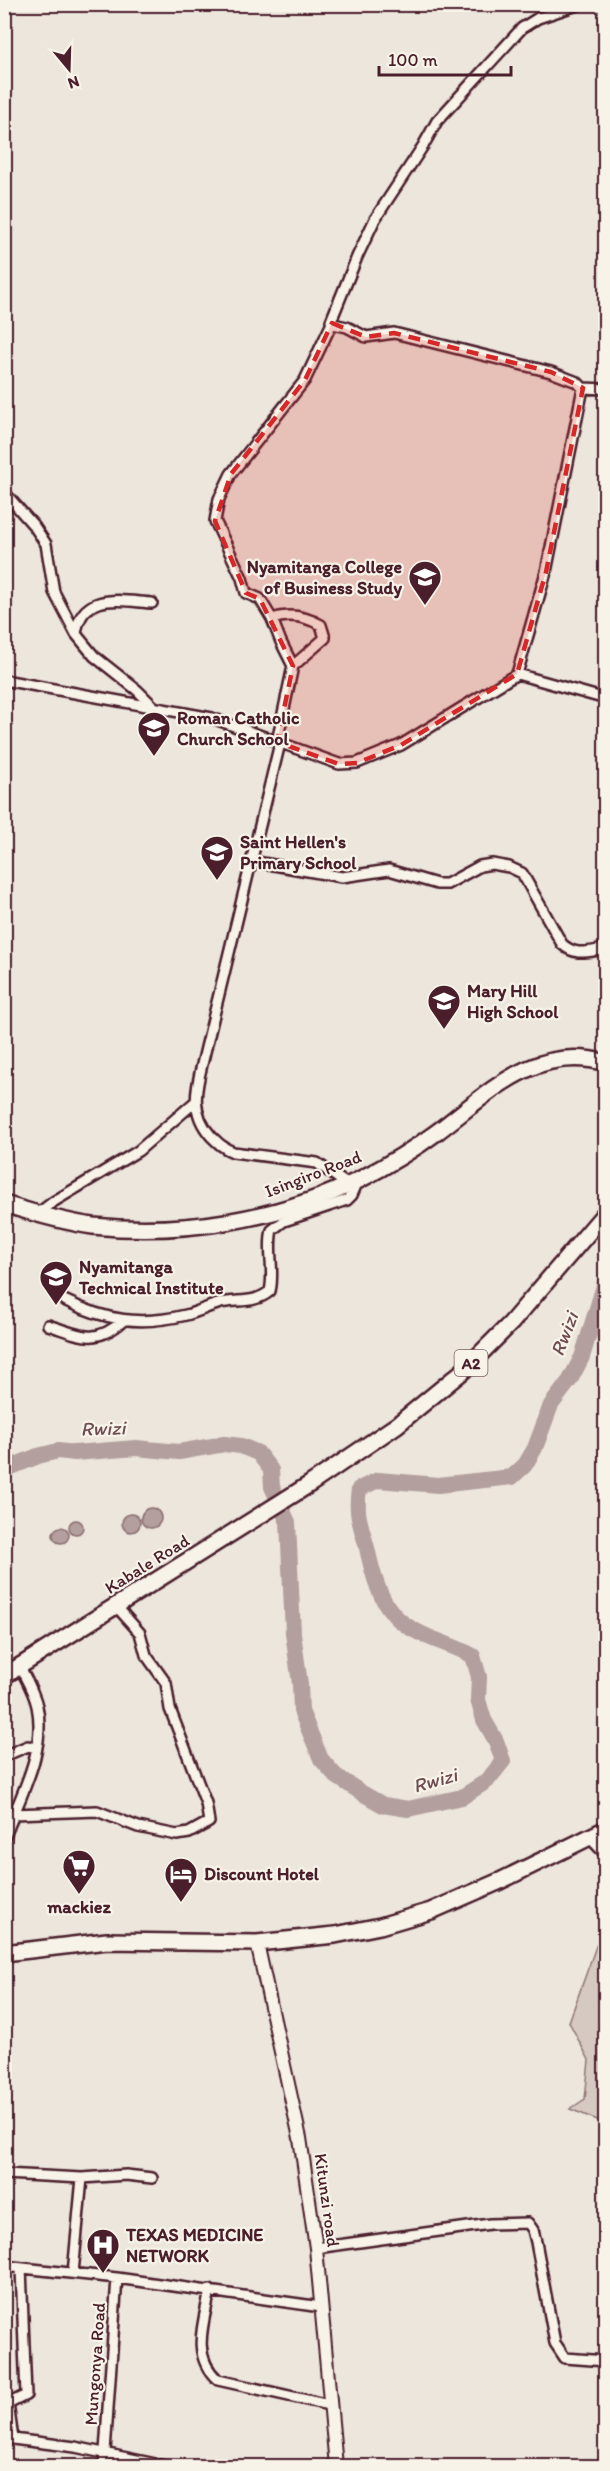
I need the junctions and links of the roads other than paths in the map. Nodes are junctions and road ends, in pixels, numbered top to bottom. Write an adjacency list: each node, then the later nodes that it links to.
1 (580, 4): 2 (street)
2 (332, 323): 3 (street); 7 (street)
3 (583, 388): 4 (street); 10 (street)
4 (606, 389)
5 (4, 492): 8 (street)
6 (152, 603): 8 (street)
7 (272, 619): 9 (street); 9 (street)
8 (76, 634): 13 (street)
9 (293, 666): 14 (street)
10 (517, 674): 12 (street); 14 (street)
11 (4, 680): 13 (street)
12 (606, 699)
13 (154, 708): 14 (street)
14 (279, 743): 15 (street)
15 (251, 861): 16 (street); 18 (street)
16 (606, 948)
17 (606, 1063): 19 (main road, Isingiro Road)
18 (195, 1102): 19 (street); 23 (street)
19 (353, 1183): 23 (main road, Isingiro Road); 25 (street)
20 (4, 1204): 23 (main road, Isingiro Road)
21 (4, 1212): 23 (street)
22 (606, 1212): 27 (main road, Kabale Road / A2)
23 (37, 1214)
24 (64, 1300): 25 (street)
25 (123, 1321): 26 (street)
26 (48, 1325)
27 (117, 1607): 28 (main road, Kabale Road / A2); 32 (street)
28 (20, 1667): 29 (main road, Kabale Road / A2); 30 (street)
29 (4, 1676)
30 (36, 1748): 31 (street); 32 (street)
31 (4, 1756)
32 (13, 1814): 35 (street)
33 (606, 1829): 34 (main road)
34 (589, 1837): 36 (street); 37 (main road)
35 (4, 1839)
36 (606, 1855)
37 (257, 1943): 38 (main road); 42 (street, Kitunzi road)
38 (4, 1953)
39 (4, 2174): 40 (street)
40 (81, 2178): 41 (street); 45 (street)
41 (152, 2178)
42 (316, 2248): 48 (street, Kitunzi road); 49 (street)
43 (4, 2266): 44 (street)
44 (21, 2268): 45 (street); 51 (street)
45 (73, 2273): 46 (street)
46 (117, 2278): 47 (street); 51 (street, Mungonya Road)
47 (210, 2290): 48 (street); 50 (street)
48 (321, 2307): 50 (street, Kitunzi road)
49 (606, 2361)
50 (329, 2405): 54 (street, Kitunzi road)
51 (106, 2453): 52 (street, Mungonya Road); 53 (street)
52 (104, 2466)
53 (165, 2466)
54 (336, 2466)

